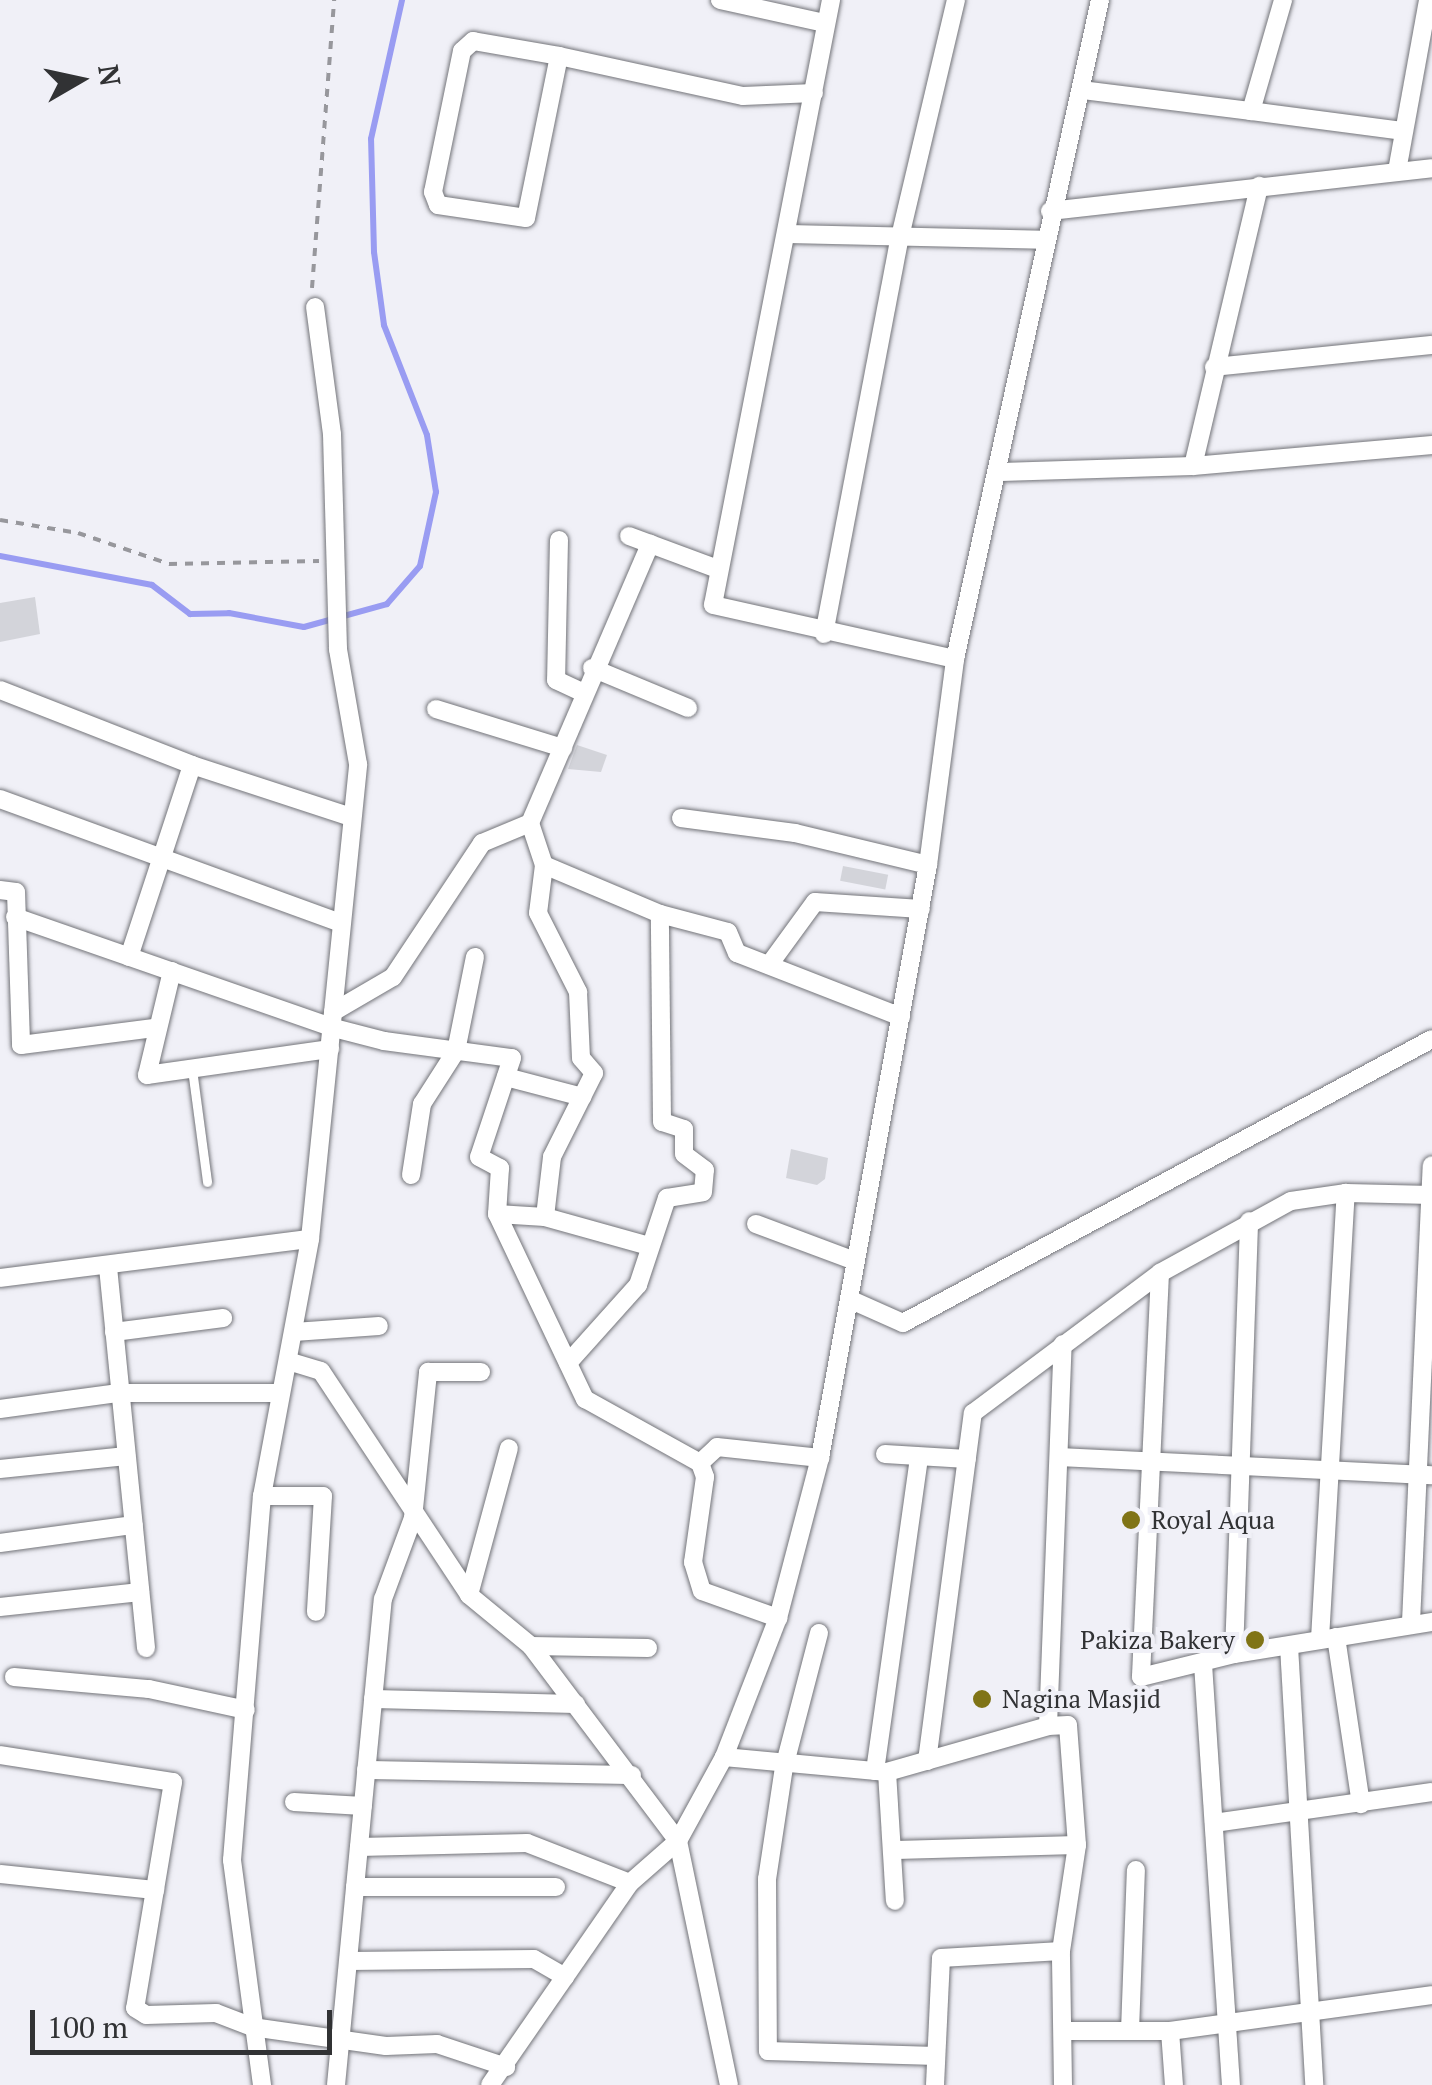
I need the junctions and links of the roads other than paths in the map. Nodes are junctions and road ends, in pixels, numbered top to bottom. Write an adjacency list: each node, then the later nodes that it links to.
1 (720, 0): 7 (street)
2 (831, 0): 7 (street)
3 (956, 0): 19 (street)
4 (1100, 0): 9 (street)
5 (1283, 0): 11 (street)
6 (1428, 0): 12 (street)
7 (825, 23): 10 (street)
8 (559, 56): 8 (street); 10 (street)
9 (1082, 90): 11 (street); 16 (street)
10 (814, 92): 17 (street)
11 (1251, 111): 12 (street)
12 (1402, 131): 14 (street)
13 (1432, 168): 14 (street)
14 (1396, 171): 15 (street)
15 (1259, 186): 16 (street); 22 (street)
16 (1050, 211): 18 (street)
17 (786, 234): 19 (street); 29 (street)
18 (1044, 240): 19 (street); 25 (street)
19 (898, 241): 30 (street)
20 (315, 307): 40 (street)
21 (1432, 345): 22 (street)
22 (1214, 367): 24 (street)
23 (1432, 445): 24 (street)
24 (1192, 466): 25 (street)
25 (1001, 472): 31 (street)
26 (629, 536): 28 (street)
27 (559, 540): 34 (street)
28 (650, 544): 29 (street); 32 (street)
29 (715, 568): 30 (street)
30 (824, 634): 31 (street)
31 (956, 658): 45 (street)
32 (592, 668): 34 (street); 36 (street)
33 (0, 690): 38 (street)
34 (582, 692): 37 (street)
35 (436, 708): 37 (street)
36 (688, 708)
37 (563, 748): 42 (street)
38 (192, 765): 40 (street); 43 (street)
39 (0, 799): 43 (street)
40 (350, 818): 50 (street)
41 (681, 818): 45 (street)
42 (530, 823): 44 (street); 57 (street)
43 (158, 858): 50 (street); 52 (street)
44 (544, 865): 48 (street); 66 (street)
45 (928, 866): 47 (street)
46 (0, 890): 49 (street)
47 (921, 909): 53 (street); 56 (street)
48 (660, 914): 53 (street); 77 (street)
49 (15, 916): 52 (street); 54 (street)
50 (342, 923): 57 (street)
51 (476, 957): 63 (street)
52 (129, 958): 55 (street)
53 (768, 966): 56 (street)
54 (7, 969): 60 (street)
55 (172, 971): 57 (street); 58 (street)
56 (901, 1018): 78 (street)
57 (332, 1019): 62 (street); 63 (street)
58 (154, 1028): 60 (street); 64 (street)
59 (1432, 1039): 82 (street)
60 (20, 1045): 61 (street)
61 (0, 1048)
62 (330, 1049): 64 (street); 76 (street)
63 (456, 1050): 65 (street); 68 (street)
64 (192, 1068): 69 (lane)
65 (506, 1077): 66 (street); 72 (street)
66 (582, 1097): 73 (street)
67 (1432, 1165): 71 (street)
68 (411, 1176)
69 (207, 1182)
70 (1346, 1193): 71 (street); 74 (street); 105 (street)
71 (1431, 1195): 106 (street)
72 (497, 1214): 73 (street); 89 (street)
73 (545, 1217): 77 (street)
74 (1250, 1221): 80 (street); 103 (street)
75 (756, 1224): 78 (street)
76 (310, 1239): 79 (street); 86 (street)
77 (649, 1246): 89 (street)
78 (855, 1261): 82 (street)
79 (108, 1267): 81 (street); 85 (street)
80 (1160, 1273): 87 (street); 102 (street)
81 (0, 1278)
82 (848, 1299): 99 (street)
83 (223, 1318): 85 (street)
84 (380, 1326): 86 (street)
85 (114, 1332): 91 (street)
86 (294, 1332): 88 (street)
87 (1063, 1344): 98 (street); 100 (street)
88 (288, 1360): 92 (street); 108 (street)
89 (568, 1363): 101 (street)
90 (481, 1372): 108 (street)
91 (120, 1393): 92 (street); 93 (street); 96 (street)
92 (280, 1393): 107 (street)
93 (0, 1410)
94 (510, 1448): 112 (street)
95 (885, 1454): 97 (street)
96 (126, 1456): 104 (street); 109 (street)
97 (919, 1456): 100 (street); 136 (street)
98 (1059, 1457): 102 (street); 130 (street)
99 (820, 1458): 101 (street); 115 (street)
100 (966, 1459): 133 (street)
101 (700, 1463): 115 (street)
102 (1153, 1464): 103 (street); 125 (street)
103 (1246, 1466): 105 (street); 124 (street)
104 (0, 1469)
105 (1331, 1470): 106 (street); 119 (street)
106 (1424, 1474): 116 (street)
107 (262, 1496): 114 (street); 129 (street)
108 (413, 1518): 112 (street); 127 (street)
109 (134, 1525): 110 (street); 111 (street)
110 (0, 1543)
111 (140, 1592): 113 (street); 122 (street)
112 (468, 1595): 120 (street)
113 (0, 1607)
114 (316, 1612)
115 (778, 1618): 132 (street)
116 (1411, 1622): 117 (street); 119 (street)
117 (1432, 1622)
118 (819, 1634): 134 (street)
119 (1328, 1638): 121 (street); 140 (street)
120 (531, 1646): 123 (street); 128 (street)
121 (1289, 1646): 124 (street); 142 (street)
122 (146, 1648)
123 (648, 1648)
124 (1234, 1654): 125 (street)
125 (1202, 1664): 143 (street)
126 (14, 1678): 129 (street)
127 (373, 1699): 128 (street); 135 (street)
128 (576, 1704): 137 (street)
129 (246, 1710): 161 (street)
130 (1048, 1726): 133 (street); 146 (street)
131 (0, 1755): 153 (street)
132 (724, 1757): 134 (street); 144 (street)
133 (927, 1761): 136 (street)
134 (784, 1767): 136 (street); 166 (street)
135 (366, 1770): 137 (street); 141 (street)
136 (881, 1772): 147 (street)
137 (632, 1775): 144 (street)
138 (1432, 1792): 140 (street)
139 (294, 1802): 141 (street)
140 (1361, 1804): 142 (street)
141 (362, 1806): 145 (street)
142 (1302, 1814): 143 (street); 159 (street)
143 (1214, 1823): 160 (street)
144 (678, 1841): 150 (street); 171 (street)
145 (359, 1846): 150 (street); 151 (street)
146 (1076, 1846): 147 (street); 155 (street)
147 (896, 1850): 154 (street)
148 (1136, 1870): 163 (street)
149 (0, 1874): 153 (street)
150 (630, 1884): 157 (street)
151 (355, 1887): 152 (street); 156 (street)
152 (556, 1888)
153 (155, 1890): 161 (street)
154 (895, 1901)
155 (1062, 1952): 162 (street); 166 (street)
156 (348, 1962): 157 (street); 165 (street)
157 (565, 1976): 167 (street)
158 (1432, 1996): 159 (street)
159 (1306, 2010): 160 (street); 176 (street)
160 (1225, 2020): 164 (street); 175 (street)
161 (252, 2027): 165 (street); 168 (street)
162 (1064, 2031): 163 (street); 173 (street)
163 (1130, 2031): 164 (street)
164 (1170, 2032): 174 (street)
165 (342, 2037): 167 (street); 169 (street)
166 (936, 2056): 172 (street)
167 (506, 2067): 170 (street)
168 (262, 2085)
169 (336, 2085)
170 (490, 2085)
171 (729, 2085)
172 (935, 2085)
173 (1063, 2085)
174 (1174, 2085)
175 (1231, 2085)
176 (1314, 2085)

